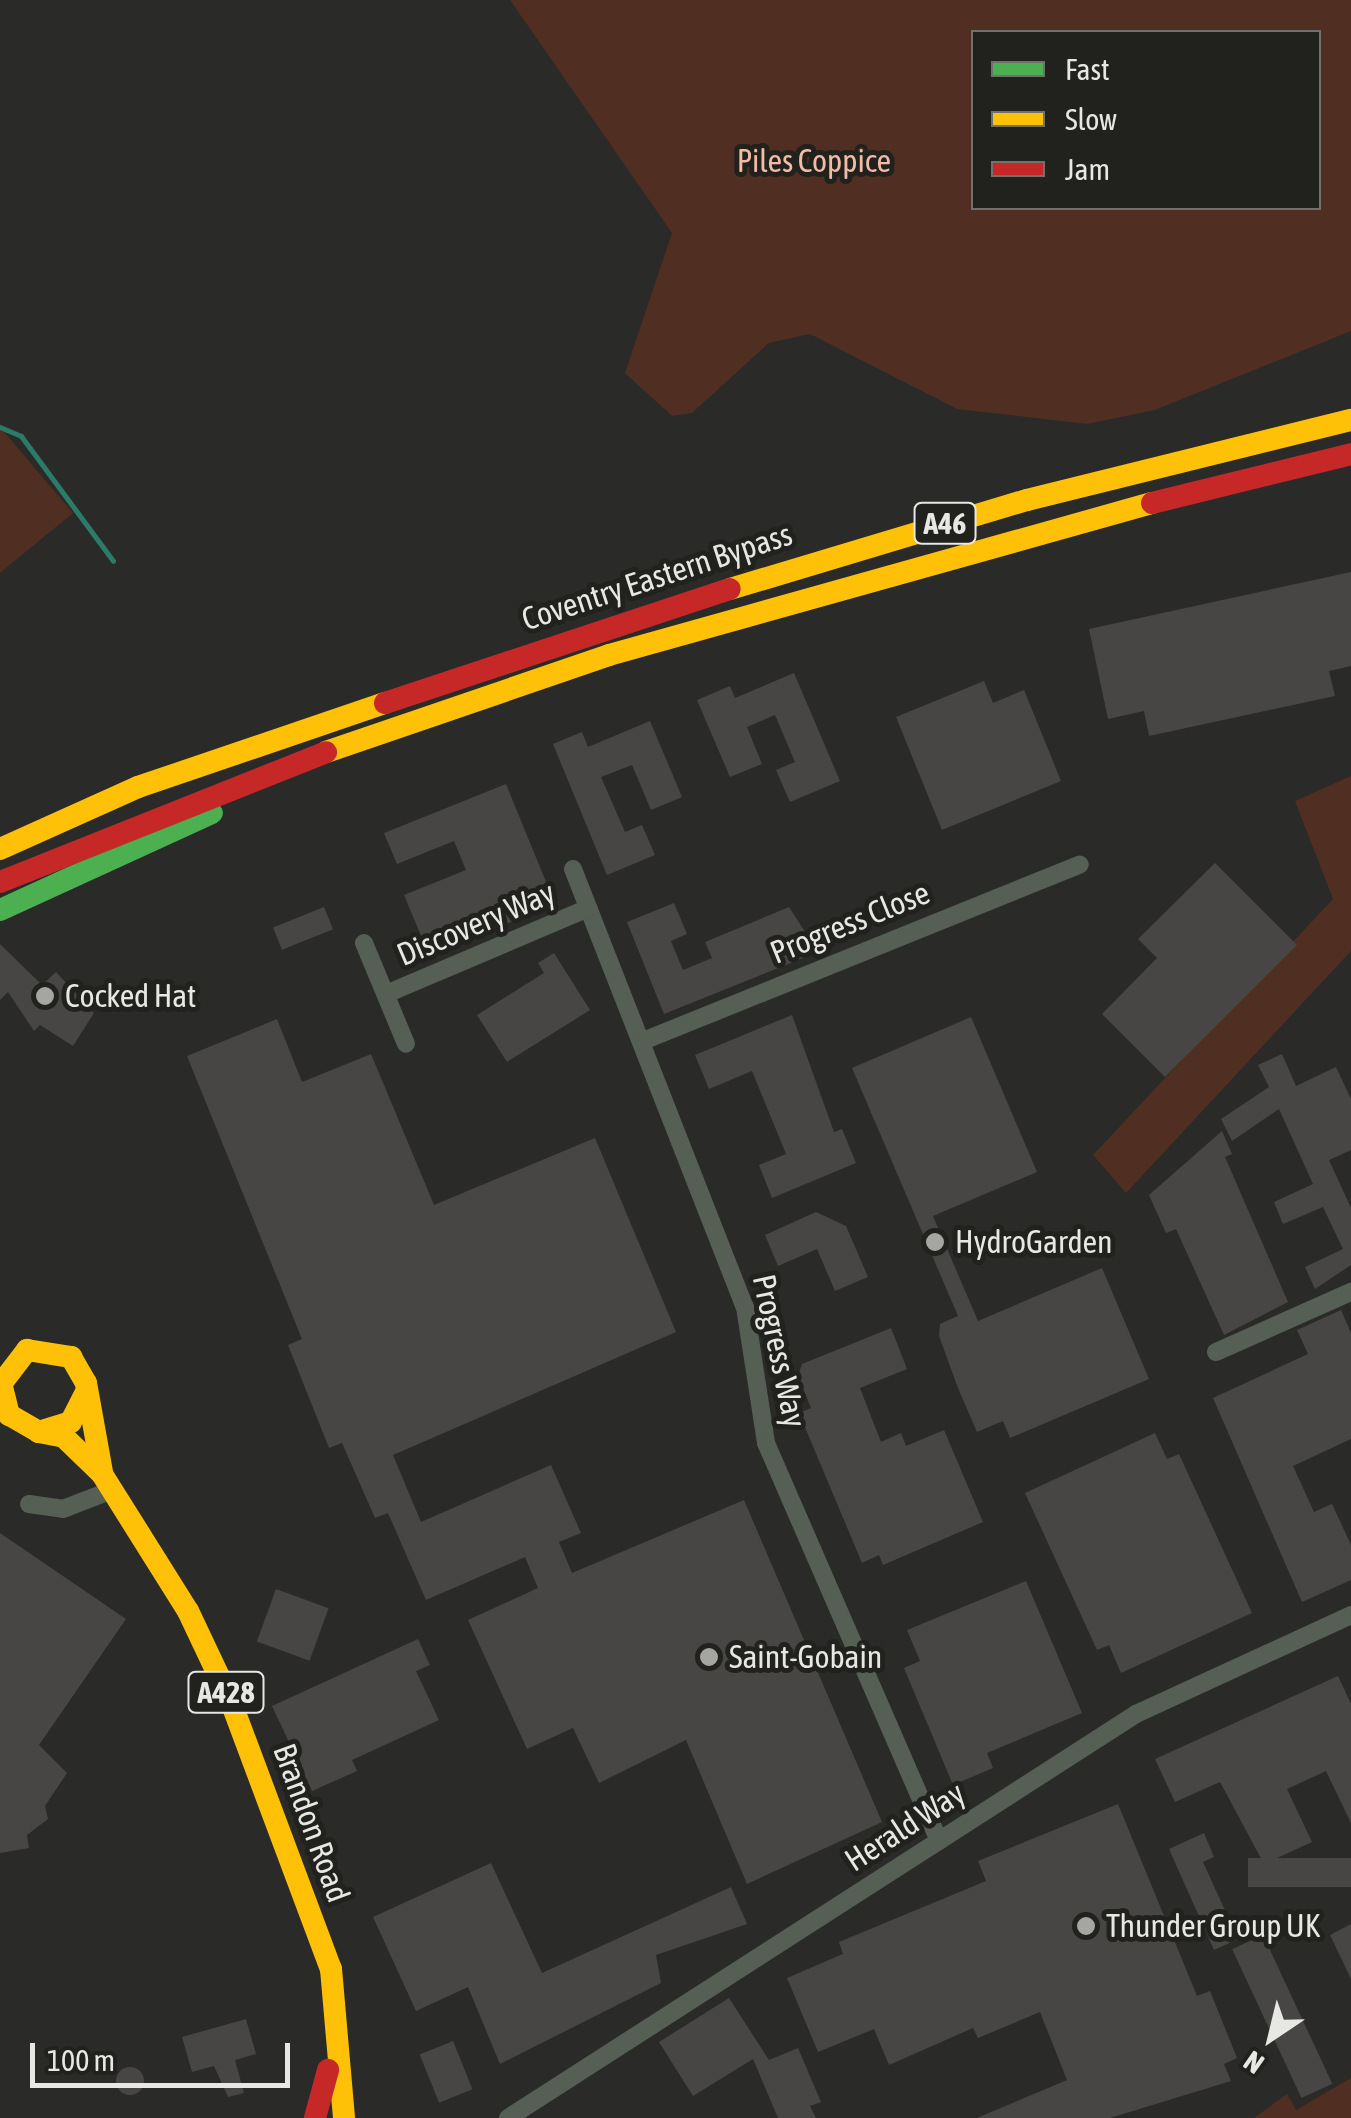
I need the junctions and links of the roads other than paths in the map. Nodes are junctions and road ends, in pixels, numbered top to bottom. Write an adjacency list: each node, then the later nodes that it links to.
1 (1351, 420): 3 (main road, Coventry Eastern Bypass / A46)
2 (1351, 454): 4 (main road, Coventry Eastern Bypass / A46)
3 (545, 646): 5 (main road); 6 (main road, Coventry Eastern Bypass / A46)
4 (609, 655): 9 (main road, Coventry Eastern Bypass / A46); 11 (main road)
5 (0, 834)
6 (0, 849)
7 (1080, 864): 14 (street, Progress Close)
8 (572, 868): 10 (street, Progress Way)
9 (0, 882)
10 (589, 908): 13 (street, Discovery Way); 14 (street, Progress Way)
11 (0, 910)
12 (364, 943): 13 (street, Discovery Way)
13 (386, 994): 15 (street, Discovery Way)
14 (642, 1041): 26 (street, Progress Way)
15 (406, 1044)
16 (1351, 1292): 19 (street)
17 (0, 1344): 18 (main road)
18 (27, 1350): 20 (main road); 21 (main road)
19 (1216, 1352)
20 (86, 1392): 22 (main road); 23 (main road, Brandon Road / A428)
21 (1, 1396): 22 (main road)
22 (39, 1432): 23 (main road, Brandon Road / A428)
23 (107, 1482): 24 (street); 27 (main road, Brandon Road / A428)
24 (29, 1504)
25 (1349, 1622): 26 (street, Herald Way)
26 (939, 1841): 30 (street, Herald Way)
27 (333, 2049): 28 (main road, Brandon Road / A428); 29 (main road, Brandon Road / A428)
28 (315, 2118)
29 (344, 2118)
30 (508, 2118)

